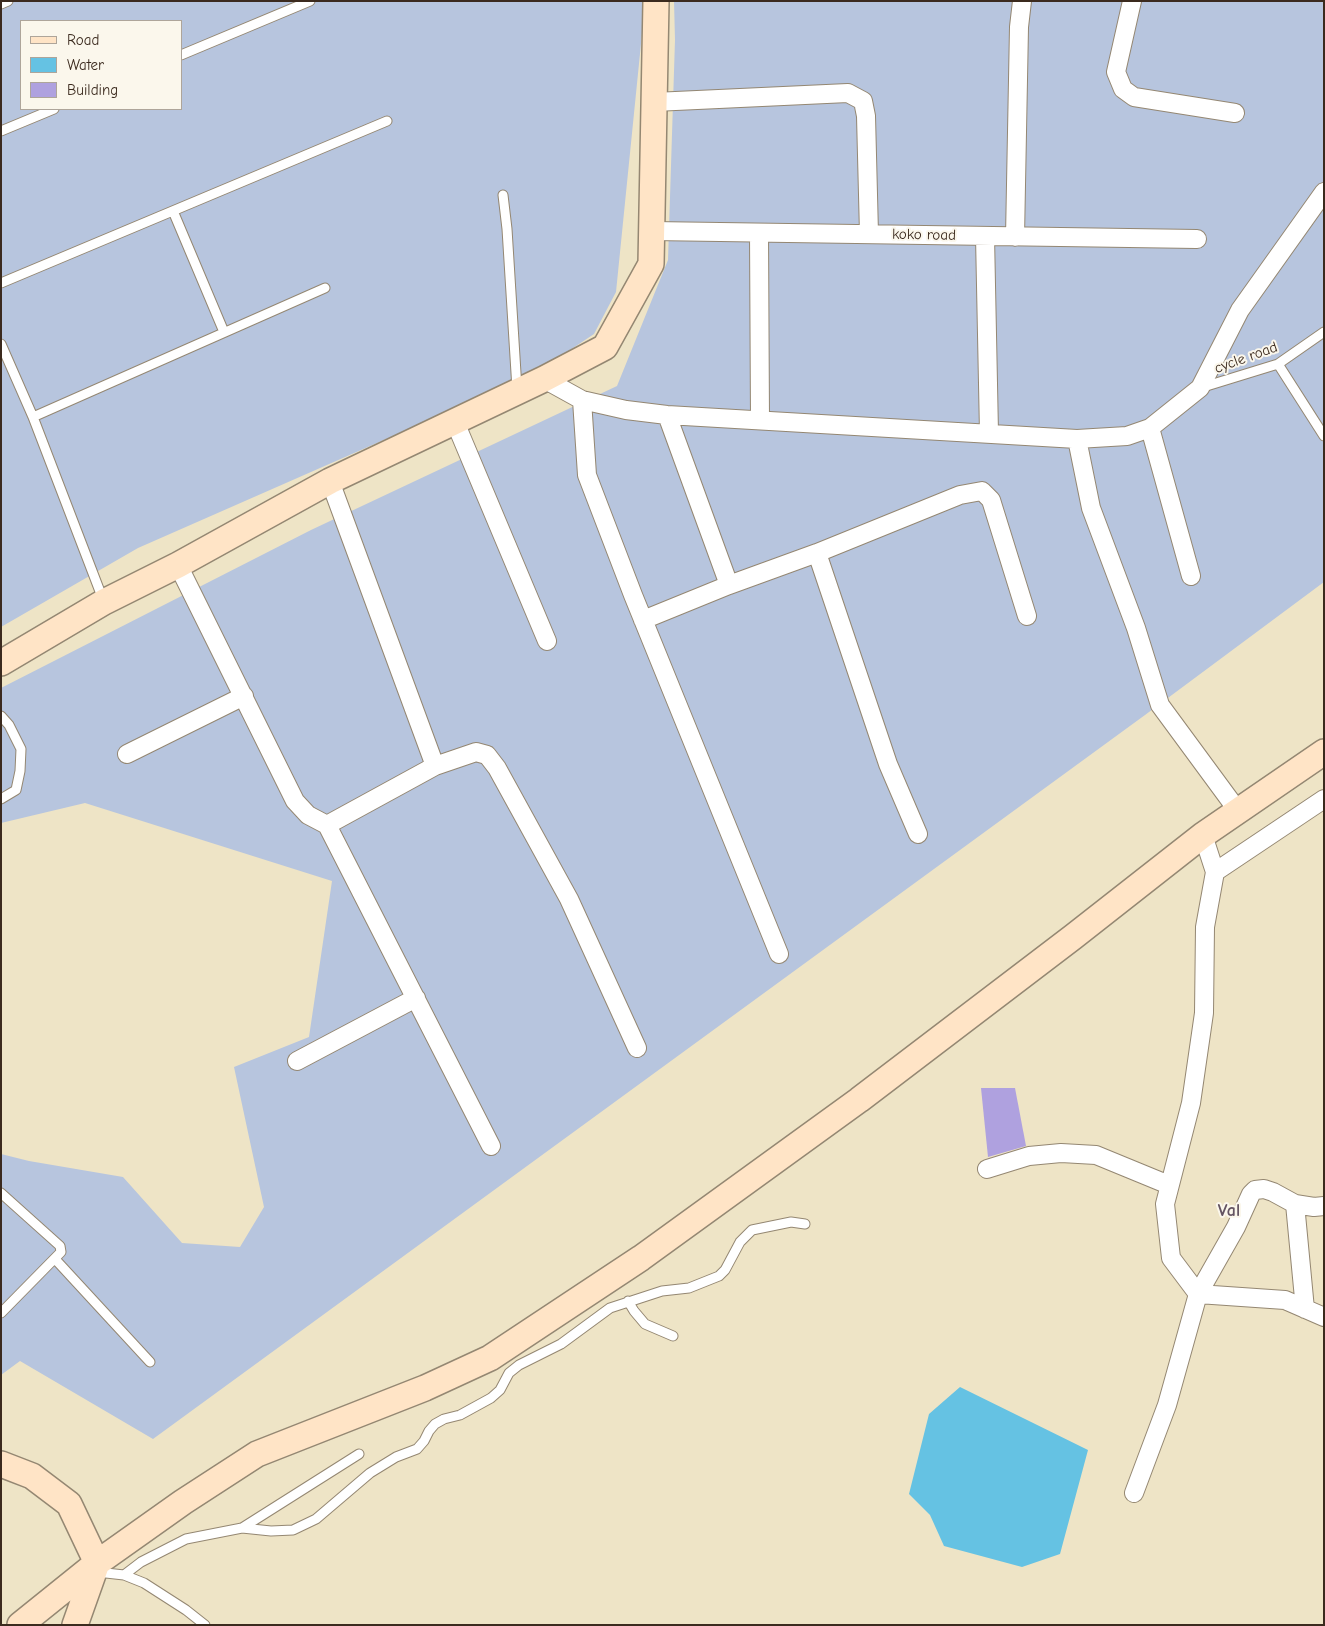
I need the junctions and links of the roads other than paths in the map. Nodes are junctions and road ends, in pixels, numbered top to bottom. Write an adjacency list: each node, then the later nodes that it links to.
1 (8, 1): 6 (lane)
2 (310, 1): 7 (lane)
3 (656, 1): 8 (street)
4 (1022, 1): 20 (street)
5 (1132, 1): 10 (street)
6 (1, 4)
7 (182, 55)
8 (654, 102): 16 (street); 18 (street)
9 (52, 110): 12 (lane)
10 (1235, 112)
11 (387, 122): 15 (lane)
12 (1, 131)
13 (1324, 192): 29 (street)
14 (503, 195): 30 (lane)
15 (173, 211): 22 (lane); 24 (lane)
16 (652, 231): 17 (street, koko road); 28 (street)
17 (759, 233): 18 (street, koko road); 34 (street)
18 (869, 234): 19 (street, koko road)
19 (985, 236): 20 (street, koko road); 37 (street)
20 (1015, 236): 21 (street, koko road)
21 (1197, 239)
22 (1, 283)
23 (325, 288): 24 (lane)
24 (224, 332): 33 (lane)
25 (1324, 332): 27 (lane, cycle road)
26 (1, 344): 33 (lane)
27 (1278, 364): 29 (lane, cycle road); 38 (lane)
28 (544, 379): 30 (street); 31 (street)
29 (1200, 388): 36 (street)
30 (518, 392): 35 (street)
31 (582, 400): 32 (street); 47 (street)
32 (667, 415): 34 (street); 44 (street)
33 (33, 417): 45 (lane)
34 (760, 420): 37 (street)
35 (455, 422): 40 (street); 48 (street)
36 (1150, 428): 39 (street); 43 (street)
37 (989, 433): 39 (street)
38 (1324, 436)
39 (1077, 439): 57 (street)
40 (330, 481): 42 (street); 54 (street)
41 (817, 553): 44 (street); 46 (street); 59 (street)
42 (178, 564): 45 (street); 50 (street)
43 (1191, 576)
44 (729, 584): 47 (street)
45 (104, 602): 49 (street)
46 (1027, 616)
47 (643, 620): 62 (street)
48 (547, 641)
49 (1, 663)
50 (244, 696): 53 (street); 58 (street)
51 (1, 716): 55 (lane)
52 (1324, 752): 57 (street)
53 (128, 754)
54 (435, 766): 58 (street); 64 (street)
55 (1, 799)
56 (1324, 799): 61 (street)
57 (1238, 811): 60 (street)
58 (327, 825): 63 (street)
59 (918, 834)
60 (1203, 835): 61 (street); 85 (street)
61 (1215, 872): 68 (street)
62 (779, 954)
63 (416, 998): 65 (street); 66 (street)
64 (637, 1048)
65 (298, 1061)
66 (491, 1146)
67 (987, 1169): 68 (street)
68 (1169, 1185): 74 (street)
69 (1, 1193): 73 (lane)
70 (1295, 1204): 71 (street); 74 (street); 76 (street)
71 (1324, 1206)
72 (805, 1224): 75 (lane)
73 (55, 1259): 77 (lane); 80 (lane)
74 (1198, 1294): 76 (street); 83 (street)
75 (628, 1301): 79 (lane); 84 (lane)
76 (1305, 1309): 78 (street)
77 (1, 1313)
78 (1324, 1317)
79 (672, 1336)
80 (150, 1362)
81 (359, 1454): 84 (lane)
82 (1, 1464): 85 (street)
83 (1134, 1493)
84 (242, 1528): 86 (lane)
85 (96, 1567): 86 (lane); 87 (street); 88 (street)
86 (124, 1575): 89 (lane)
87 (20, 1625)
88 (75, 1625)
89 (205, 1625)

